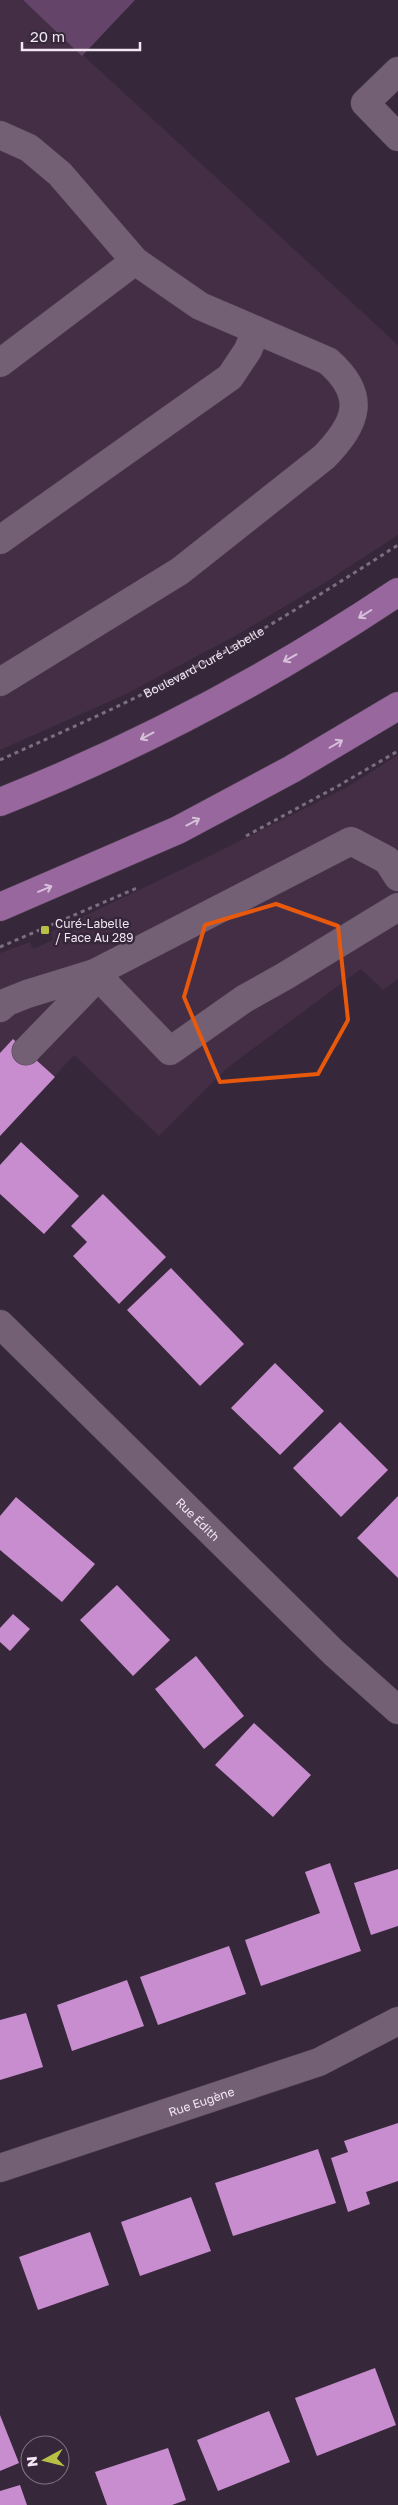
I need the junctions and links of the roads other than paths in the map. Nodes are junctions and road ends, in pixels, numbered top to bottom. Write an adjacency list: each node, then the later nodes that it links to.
1 (398, 71): 3 (street)
2 (0, 135): 4 (street)
3 (398, 137)
4 (134, 261): 5 (street); 6 (street)
5 (256, 330): 7 (street); 9 (street)
6 (0, 363)
7 (0, 540)
8 (398, 592): 11 (main road, one-way to 11)
9 (0, 682)
10 (398, 706): 13 (main road, one-way to 10)
11 (0, 802)
12 (398, 878): 15 (street)
13 (0, 907)
14 (398, 907): 15 (street)
15 (95, 973): 16 (street); 17 (street)
16 (2, 1005)
17 (26, 1050)
18 (0, 1324): 19 (street, Rue Édith)
19 (398, 1710)
20 (398, 2021): 21 (street, Rue Eugène)
21 (0, 2168)

